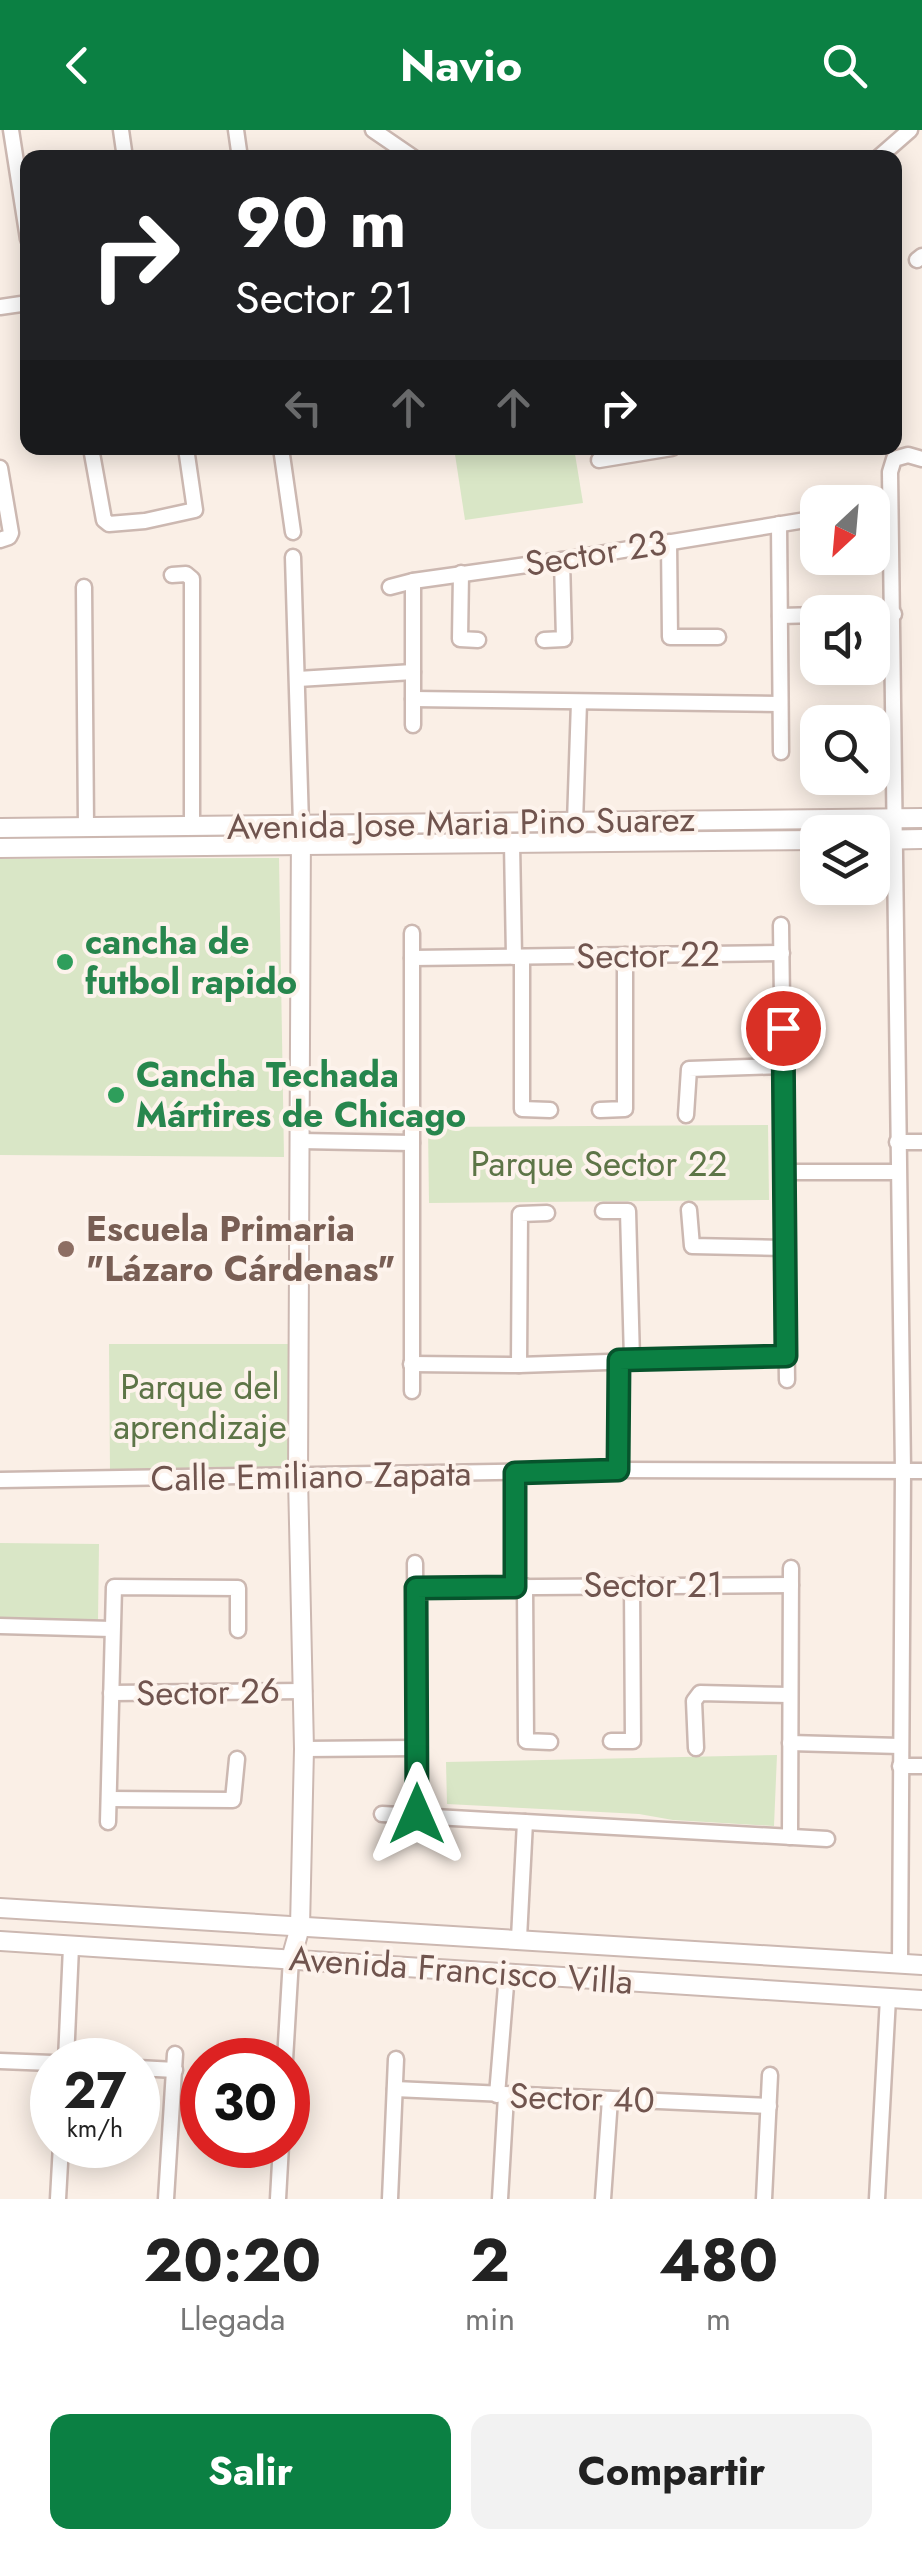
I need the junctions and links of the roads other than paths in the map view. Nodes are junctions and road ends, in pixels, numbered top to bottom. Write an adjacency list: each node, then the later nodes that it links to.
1 (11, 130): 6 (street)
2 (374, 130): 4 (street)
3 (910, 130): 5 (street)
4 (403, 150)
5 (887, 150)
6 (20, 188)
7 (92, 455): 8 (street)
8 (187, 455)
9 (282, 455): 16 (street)
10 (614, 455): 11 (street)
11 (600, 460)
12 (922, 460): 27 (street)
13 (0, 468): 17 (street)
14 (800, 521): 15 (street, Sector 23)
15 (779, 524): 18 (street, Sector 23); 28 (street)
16 (293, 532)
17 (0, 540)
18 (669, 542): 20 (street, Sector 23); 30 (street)
19 (293, 557): 34 (street)
20 (562, 560): 21 (street, Sector 23); 32 (street)
21 (461, 573): 23 (street, Sector 23); 31 (street)
22 (172, 575): 45 (street)
23 (413, 581): 25 (street, Sector 23); 33 (street)
24 (84, 587): 44 (street)
25 (390, 587)
26 (890, 614): 27 (street)
27 (894, 614): 40 (street)
28 (780, 616): 29 (street); 37 (street)
29 (800, 616)
30 (718, 637)
31 (478, 640)
32 (544, 640)
33 (413, 672): 34 (street); 35 (street)
34 (298, 679): 43 (street)
35 (413, 699): 36 (street); 38 (street)
36 (579, 702): 37 (street); 42 (street)
37 (780, 704): 39 (street)
38 (412, 725)
39 (781, 752)
40 (894, 818): 41 (street, Avenida Jose Maria Pino Suarez); 42 (street, Avenida Jose Maria Pino Suarez); 49 (street)
41 (922, 818)
42 (576, 823): 43 (street, Avenida Jose Maria Pino Suarez)
43 (302, 824): 45 (street, Avenida Jose Maria Pino Suarez); 52 (street)
44 (86, 826): 45 (street, Avenida Jose Maria Pino Suarez); 46 (street, Avenida Jose Maria Pino Suarez)
45 (192, 826)
46 (0, 828)
47 (800, 840): 51 (street, Avenida Jose Maria Pino Suarez)
48 (890, 840): 49 (street)
49 (895, 840): 50 (street); 65 (street)
50 (922, 840)
51 (512, 843): 52 (street, Avenida Jose Maria Pino Suarez); 58 (street)
52 (302, 846): 53 (street, Avenida Jose Maria Pino Suarez); 64 (street)
53 (0, 848)
54 (782, 925): 56 (street)
55 (412, 933): 59 (street)
56 (782, 953): 57 (street, Sector 22); 60 (street)
57 (625, 955): 58 (street, Sector 22); 62 (street)
58 (518, 957): 59 (street, Sector 22); 61 (street)
59 (412, 958): 67 (street)
60 (783, 1066): 63 (street); 68 (street)
61 (550, 1110)
62 (600, 1110)
63 (686, 1116)
64 (300, 1141): 67 (street); 84 (street)
65 (898, 1142): 66 (street); 69 (street)
66 (922, 1142)
67 (412, 1143): 76 (street)
68 (784, 1172): 69 (street); 73 (street)
69 (898, 1172): 81 (street)
70 (689, 1210): 73 (street)
71 (604, 1211): 75 (street)
72 (547, 1213): 77 (street)
73 (785, 1248): 74 (street)
74 (786, 1356): 75 (street); 78 (street)
75 (625, 1360): 77 (street); 80 (street)
76 (411, 1364): 77 (street); 79 (street)
77 (519, 1364)
78 (787, 1380)
79 (412, 1391)
80 (618, 1470): 81 (street, Calle Emiliano Zapata); 83 (street, Calle Emiliano Zapata)
81 (903, 1471): 82 (street, Calle Emiliano Zapata); 101 (street)
82 (922, 1471)
83 (515, 1473): 84 (street, Calle Emiliano Zapata); 90 (street)
84 (298, 1478): 85 (street, Calle Emiliano Zapata); 95 (street)
85 (0, 1480)
86 (415, 1563): 91 (street)
87 (791, 1568): 88 (street)
88 (791, 1584): 89 (street, Sector 21); 97 (street)
89 (632, 1585): 90 (street, Sector 21); 98 (street)
90 (520, 1586): 91 (street, Sector 21); 99 (street)
91 (416, 1588): 102 (street)
92 (0, 1626): 93 (street, Sector 26)
93 (112, 1629): 94 (street, Sector 26); 96 (street, Sector 26)
94 (238, 1630)
95 (304, 1691): 96 (street, Sector 26); 104 (street)
96 (111, 1693): 108 (street, Sector 26)
97 (790, 1695): 100 (street); 103 (street)
98 (611, 1740)
99 (550, 1742)
100 (790, 1743): 101 (street); 113 (street)
101 (900, 1746): 106 (street)
102 (416, 1748): 104 (street); 110 (street)
103 (696, 1748)
104 (304, 1749): 116 (street)
105 (237, 1759): 108 (street)
106 (900, 1766): 107 (street); 121 (street)
107 (922, 1766)
108 (109, 1798): 111 (street, Sector 26)
109 (382, 1814): 110 (street)
110 (417, 1814): 112 (street)
111 (108, 1822)
112 (525, 1822): 113 (street); 117 (street)
113 (790, 1837): 114 (street)
114 (827, 1839)
115 (0, 1908): 116 (street, Avenida Francisco Villa)
116 (300, 1927): 117 (street, Avenida Francisco Villa); 120 (street)
117 (518, 1938): 121 (street, Avenida Francisco Villa)
118 (0, 1942): 119 (street, Avenida Francisco Villa)
119 (71, 1947): 120 (street, Avenida Francisco Villa); 126 (street)
120 (290, 1959): 123 (street, Avenida Francisco Villa); 127 (street)
121 (900, 1964): 122 (street, Avenida Francisco Villa)
122 (922, 1965)
123 (507, 1973): 124 (street, Avenida Francisco Villa); 136 (street)
124 (888, 1998): 125 (street, Avenida Francisco Villa); 148 (street)
125 (922, 2000)
126 (67, 2038)
127 (286, 2038)
128 (176, 2054): 133 (street)
129 (396, 2059): 135 (street)
130 (0, 2061): 131 (street)
131 (30, 2063)
132 (160, 2069): 133 (street)
133 (174, 2070): 142 (street)
134 (770, 2075): 138 (street)
135 (396, 2090): 136 (street, Sector 40); 144 (street)
136 (501, 2095): 137 (street, Sector 40); 145 (street)
137 (610, 2098): 138 (street, Sector 40); 146 (street)
138 (769, 2106): 147 (street)
139 (60, 2168): 141 (street)
140 (280, 2168): 143 (street)
141 (58, 2199)
142 (166, 2199)
143 (278, 2199)
144 (390, 2199)
145 (500, 2199)
146 (603, 2199)
147 (764, 2199)
148 (876, 2199)

